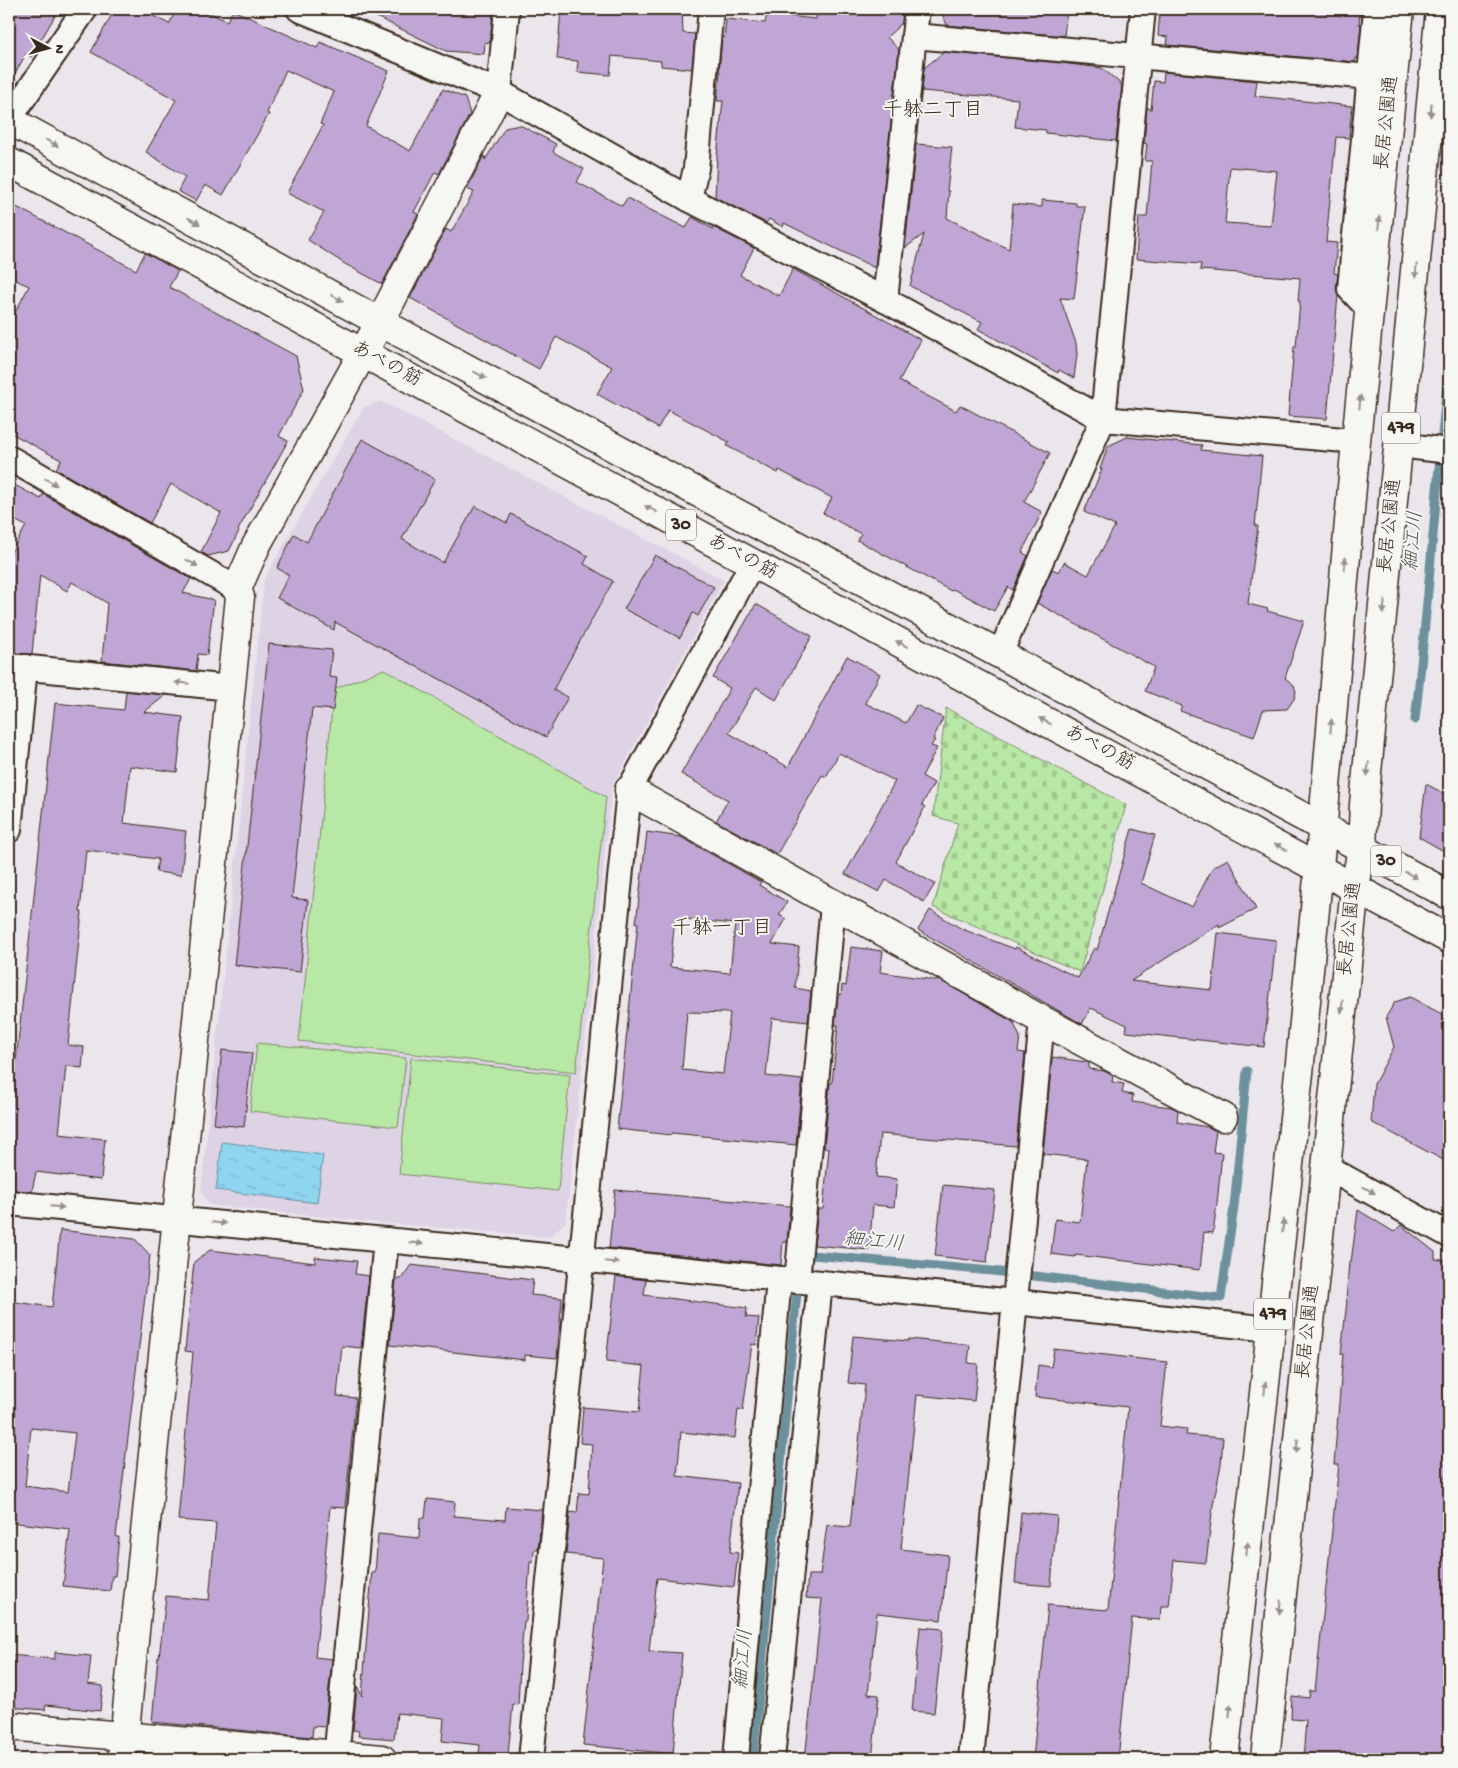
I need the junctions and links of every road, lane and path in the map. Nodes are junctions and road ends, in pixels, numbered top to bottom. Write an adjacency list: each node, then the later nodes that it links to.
1 (85, 9): 16 (street)
2 (299, 9): 10 (street)
3 (507, 9): 15 (street)
4 (711, 9): 18 (street)
5 (917, 9): 11 (street)
6 (1142, 9): 12 (street)
7 (1376, 9): 13 (street)
8 (1400, 9): 20 (main road, 長居公園通 / 479, one-way to 8)
9 (1440, 9): 14 (main road, 長居公園通 / 479)
10 (338, 17): 15 (street)
11 (914, 36): 12 (street); 19 (street)
12 (1138, 56): 13 (street); 23 (street)
13 (1370, 77): 20 (street)
14 (1441, 84): 25 (main road, 長居公園通 / 479, one-way to 25)
15 (500, 92): 18 (street); 21 (main road)
16 (9, 120): 21 (main road, あべの筋 / 30, one-way to 21)
17 (9, 162): 22 (main road, あべの筋 / 30)
18 (689, 199): 19 (street)
19 (885, 300): 23 (street)
20 (1370, 310): 24 (main road, 長居公園通 / 479, one-way to 20)
21 (380, 322): 22 (main road); 30 (main road, あべの筋 / 30, one-way to 30)
22 (363, 353): 28 (main road, あべの筋 / 30, one-way to 22); 29 (main road)
23 (1103, 419): 24 (street); 30 (street)
24 (1356, 441): 34 (main road, 長居公園通 / 479, one-way to 24)
25 (1399, 445): 26 (street); 36 (main road, 長居公園通 / 479, one-way to 36)
26 (1438, 450)
27 (9, 458): 29 (street, one-way to 29)
28 (752, 564): 33 (street); 37 (main road, あべの筋 / 30, one-way to 28)
29 (237, 589): 32 (main road)
30 (1000, 654): 34 (main road, あべの筋 / 30)
31 (17, 666): 32 (street, one-way to 31); 35 (street)
32 (231, 688): 46 (main road)
33 (629, 790): 40 (main road); 49 (street)
34 (1322, 827): 36 (main road, あべの筋 / 30); 37 (main road, 長居公園通 / 479)
35 (9, 830)
36 (1362, 848): 38 (main road, 長居公園通 / 479); 39 (main road, あべの筋 / 30, one-way to 39)
37 (1320, 868): 38 (main road, あべの筋 / 30); 52 (main road, 長居公園通 / 479, one-way to 37)
38 (1355, 888): 41 (main road, あべの筋 / 30); 44 (main road, 長居公園通 / 479, one-way to 44)
39 (1449, 895)
40 (833, 905): 42 (main road); 50 (street)
41 (1449, 939)
42 (1042, 1020): 43 (main road); 51 (street)
43 (1223, 1117)
44 (1326, 1167): 47 (street, one-way to 47); 62 (main road, 長居公園通 / 479, one-way to 62)
45 (9, 1203): 46 (street, one-way to 46)
46 (177, 1219): 48 (street, one-way to 48); 54 (main road)
47 (1449, 1236)
48 (386, 1240): 49 (street, one-way to 49); 55 (street)
49 (582, 1259): 50 (street, one-way to 50); 57 (street)
50 (799, 1281): 51 (street); 58 (street); 59 (street)
51 (1015, 1302): 52 (street); 60 (street)
52 (1272, 1329): 61 (main road, 長居公園通 / 479, one-way to 52)
53 (9, 1726): 54 (main road)
54 (123, 1748): 55 (main road)
55 (336, 1757): 56 (main road)
56 (382, 1759)
57 (531, 1759)
58 (736, 1759)
59 (772, 1759)
60 (971, 1759)
61 (1224, 1759)
62 (1265, 1759)

